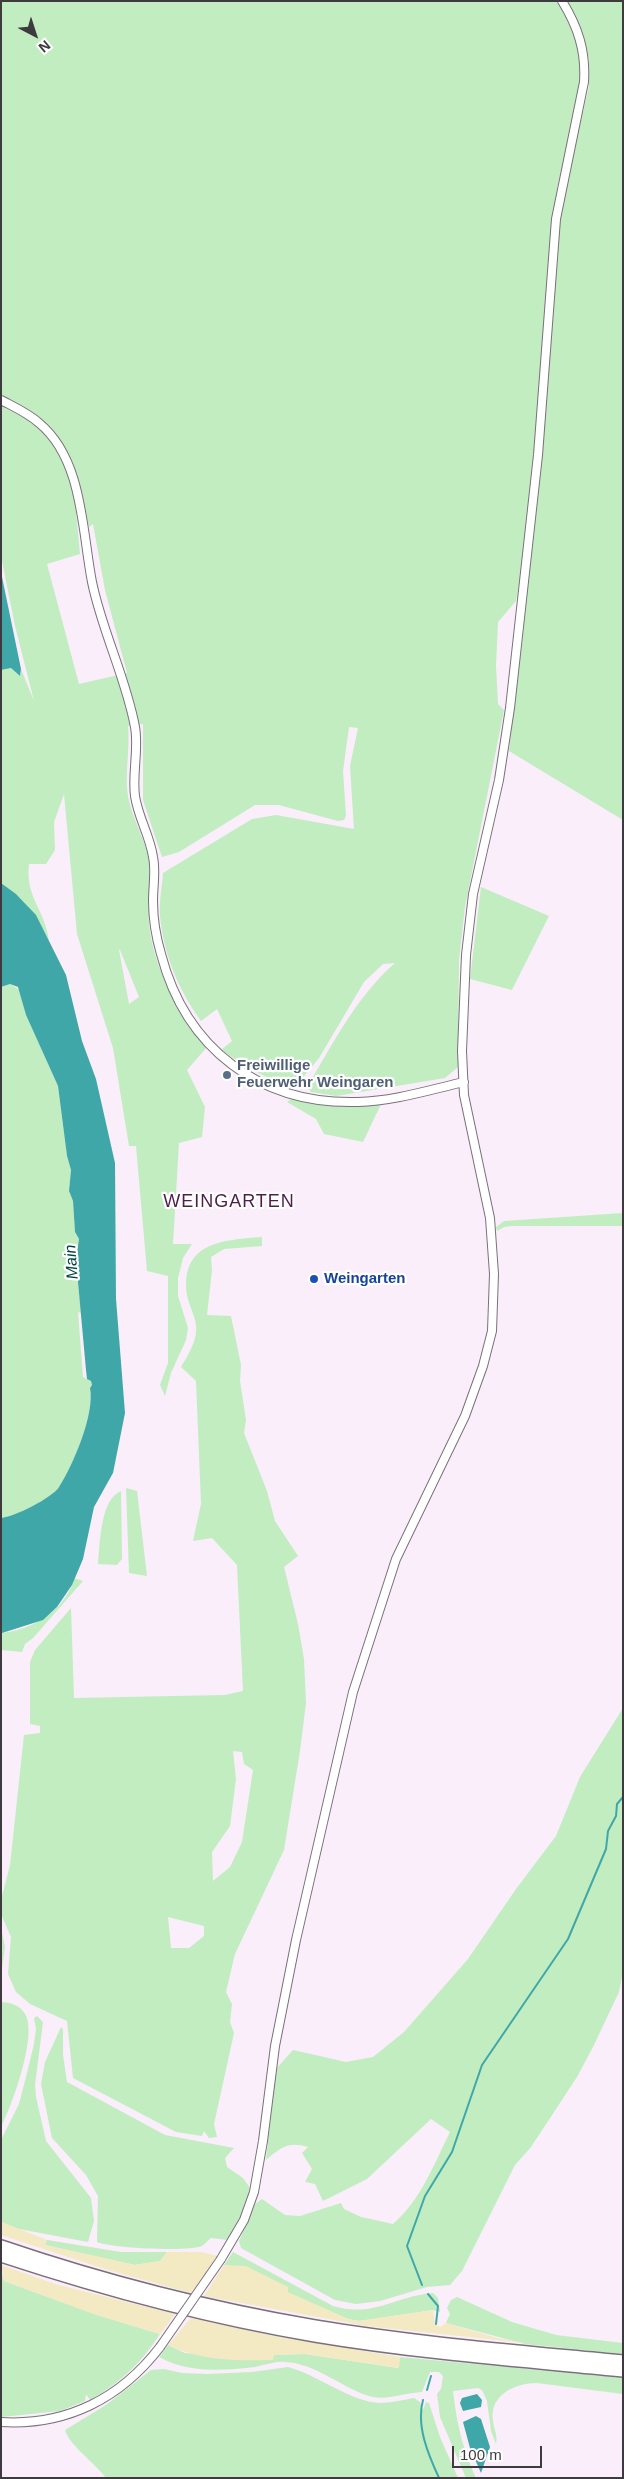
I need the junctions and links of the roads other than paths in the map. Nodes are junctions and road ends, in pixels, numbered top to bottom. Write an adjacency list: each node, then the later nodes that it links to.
1 (562, 1): 3 (street)
2 (1, 400): 3 (street)
3 (464, 1082): 8 (street, bridge)
4 (1, 2246): 6 (highway)
5 (1, 2256): 7 (highway)
6 (623, 2361)
7 (623, 2371)
8 (1, 2422)

